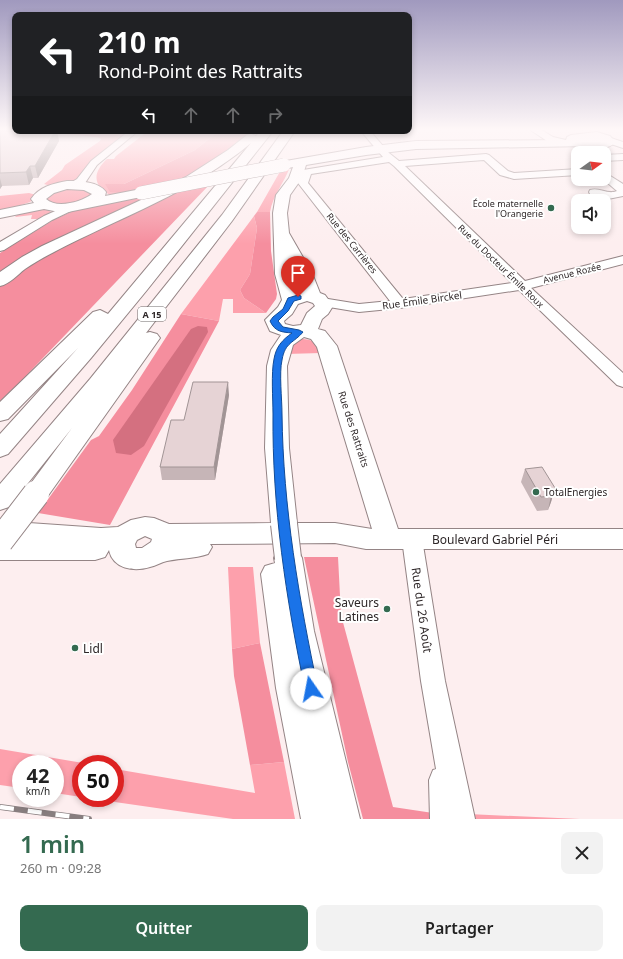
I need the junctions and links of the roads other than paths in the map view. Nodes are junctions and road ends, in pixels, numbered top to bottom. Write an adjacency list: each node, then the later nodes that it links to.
1 (91, 167): 10 (street)
2 (211, 167): 25 (main road)
3 (238, 167): 22 (main road, A 15)
4 (263, 167): 20 (main road, A 15)
5 (273, 167): 16 (main road, bridge)
6 (299, 167): 21 (main road)
7 (345, 167): 29 (street, Rue des Carrières)
8 (399, 167): 26 (street, Rue du Docteur Émile Roux)
9 (497, 167): 11 (street)
10 (88, 172): 13 (street); 15 (street)
11 (571, 172)
12 (611, 180): 14 (street)
13 (72, 185): 15 (main road); 18 (main road)
14 (622, 189)
15 (95, 191): 16 (main road); 17 (main road)
16 (121, 197): 17 (main road)
17 (86, 204): 18 (main road)
18 (47, 208): 19 (main road); 23 (street)
19 (4, 213)
20 (227, 218): 35 (main road, A 15); 40 (main road, bridge)
21 (280, 226): 27 (main road); 28 (main road)
22 (188, 227): 33 (main road); 34 (main road, A 15)
23 (0, 246)
24 (623, 260): 26 (street, Avenue Rozée)
25 (0, 280)
26 (521, 286): 29 (street, Rue Émile Birckel); 32 (street, Rue du Docteur Émile Roux)
27 (291, 300): 28 (main road); 30 (main road)
28 (318, 300): 29 (street, Rue Émile Birckel); 31 (main road)
29 (400, 304)
30 (277, 327): 31 (main road, Rue des Rattraits); 36 (main road)
31 (302, 331): 36 (main road); 38 (main road, Rue des Rattraits)
32 (623, 382)
33 (0, 414)
34 (0, 449)
35 (4, 496)
36 (276, 524): 43 (main road)
37 (0, 531): 41 (main road)
38 (388, 539): 39 (main road, Boulevard Gabriel Péri); 41 (main road, Boulevard Gabriel Péri); 44 (street, Rue du 26 Août)
39 (623, 539)
40 (0, 541)
41 (123, 544): 42 (main road)
42 (0, 550)
43 (317, 760): 45 (main road); 46 (main road)
44 (452, 817)
45 (320, 819)
46 (341, 819)

